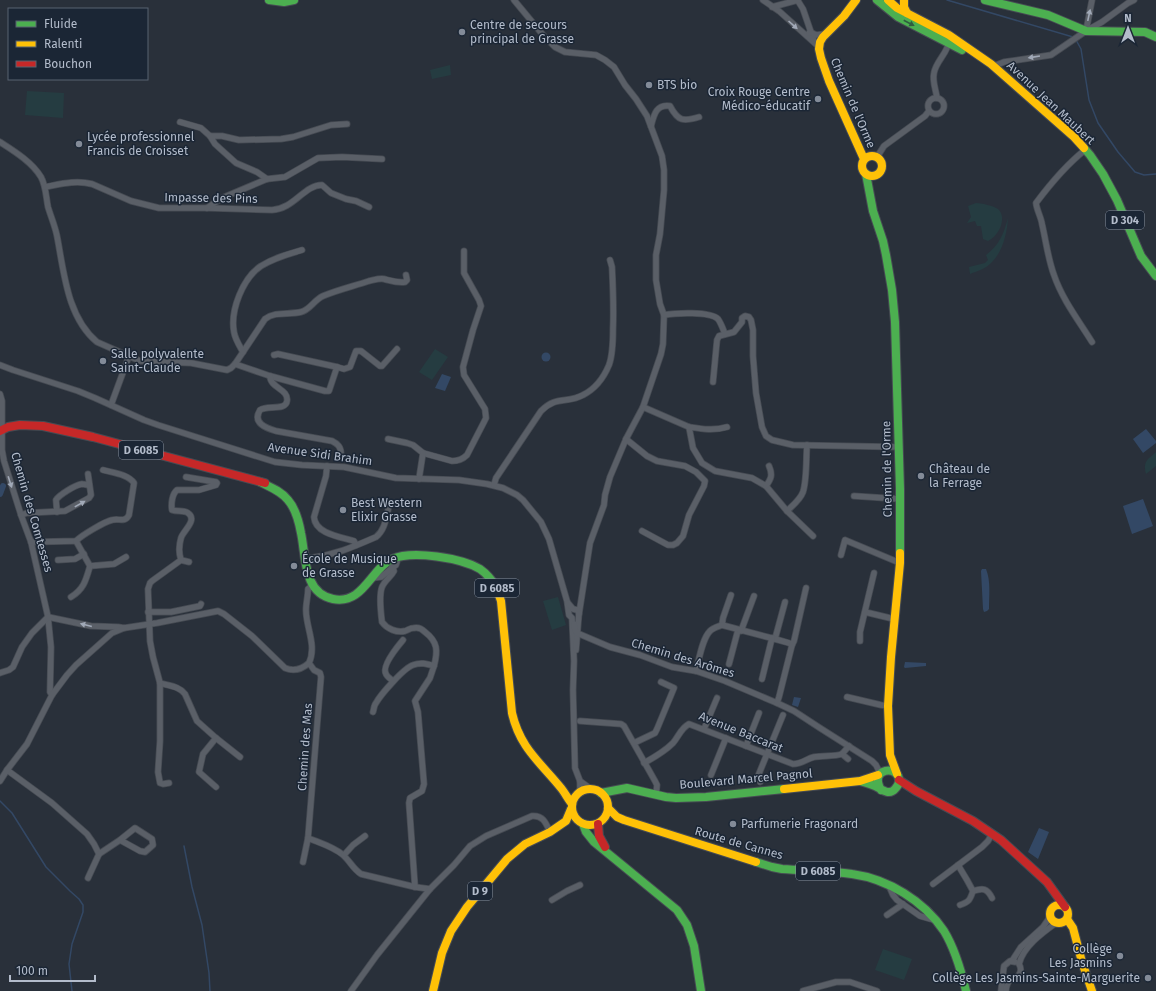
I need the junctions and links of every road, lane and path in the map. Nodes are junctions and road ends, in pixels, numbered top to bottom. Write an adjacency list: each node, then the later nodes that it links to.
1 (269, 0): 2 (main road)
2 (294, 0)
3 (514, 0): 31 (street)
4 (763, 0): 14 (street)
5 (798, 0): 14 (street); 19 (street)
6 (856, 0): 15 (main road)
7 (864, 0): 15 (main road)
8 (877, 0): 22 (main road, Avenue Jean Maubert / D 304, one-way to 22)
9 (888, 0): 16 (main road, Avenue Jean Maubert / D 304)
10 (904, 0): 16 (main road)
11 (985, 0): 18 (main road)
12 (1092, 0): 18 (street, one-way to 12)
13 (1134, 0): 18 (street)
14 (772, 7): 19 (street, one-way to 19)
15 (851, 9): 20 (main road)
16 (907, 13): 17 (main road, Avenue Jean Maubert / D 304)
17 (921, 21): 22 (street); 24 (main road, Avenue Jean Maubert / D 304)
18 (1086, 31): 21 (main road); 25 (street, one-way to 25)
19 (808, 34): 20 (street); 23 (street)
20 (825, 34): 23 (main road, Chemin de l'Orme)
21 (1156, 37)
22 (949, 43): 24 (main road, Avenue Jean Maubert / D 304); 26 (street)
23 (817, 45): 37 (main road, Chemin de l'Orme)
24 (981, 58): 25 (main road, Avenue Jean Maubert / D 304)
25 (994, 66): 34 (main road, Avenue Jean Maubert / D 304)
26 (936, 98): 27 (street); 27 (street)
27 (929, 112): 35 (street)
28 (699, 117): 31 (street)
29 (180, 122): 32 (street)
30 (347, 124): 32 (street)
31 (651, 126): 48 (street)
32 (210, 136): 39 (street)
33 (0, 142): 40 (street)
34 (1085, 150): 47 (main road, Avenue Jean Maubert / D 304); 50 (street)
35 (877, 157): 37 (main road); 38 (main road)
36 (382, 159): 39 (street)
37 (864, 159): 38 (main road)
38 (870, 175): 69 (main road, Chemin de l'Orme)
39 (267, 179): 42 (street)
40 (45, 187): 42 (street, Impasse des Pins); 53 (street)
41 (369, 207): 42 (street, Impasse des Pins)
42 (207, 208)
43 (302, 250): 52 (street)
44 (464, 251): 70 (street)
45 (610, 260): 80 (street)
46 (406, 275): 52 (street)
47 (1156, 276)
48 (664, 315): 49 (street); 62 (street)
49 (725, 334): 59 (street); 68 (street)
50 (1092, 342)
51 (397, 349): 57 (street)
52 (243, 352): 55 (street)
53 (129, 356): 55 (street); 61 (street)
54 (274, 356): 57 (street)
55 (235, 364): 58 (street)
56 (0, 367): 61 (street, Avenue Sidi Brahim)
57 (337, 367): 58 (street)
58 (270, 376): 71 (street)
59 (713, 382)
60 (0, 394): 65 (street, Chemin des Comtesses)
61 (111, 405): 72 (street, Avenue Sidi Brahim)
62 (643, 407): 63 (street); 67 (street)
63 (689, 427): 64 (street); 81 (street)
64 (727, 427)
65 (1, 430): 78 (main road, D 6085); 87 (street, Chemin des Comtesses, one-way to 87)
66 (388, 439): 70 (street)
67 (626, 439): 89 (street); 112 (street)
68 (807, 445): 69 (street); 85 (street)
69 (899, 447): 83 (main road, Chemin de l'Orme)
70 (423, 452): 77 (street)
71 (341, 454)
72 (326, 466): 77 (street, Avenue Sidi Brahim); 93 (street)
73 (769, 466): 81 (street)
74 (103, 470): 91 (street)
75 (88, 474): 79 (street)
76 (186, 477): 100 (street)
77 (419, 479): 80 (street, Avenue Sidi Brahim)
78 (260, 482): 88 (main road, D 6085); 98 (main road, D 6085)
79 (89, 485): 86 (street, one-way to 79); 86 (street)
80 (494, 485): 115 (street, Avenue Sidi Brahim)
81 (766, 486): 85 (street)
82 (854, 496): 83 (street)
83 (900, 499): 102 (main road, Chemin de l'Orme)
84 (389, 506): 93 (street)
85 (787, 511): 90 (street)
86 (57, 512): 87 (street)
87 (21, 515): 92 (street, Chemin des Comtesses)
88 (300, 528): 98 (main road); 107 (main road, D 6085)
89 (642, 531)
90 (813, 536)
91 (76, 541): 92 (street); 94 (street)
92 (31, 542): 119 (street, Chemin des Comtesses)
93 (356, 546): 98 (street)
94 (84, 554): 99 (street); 103 (street)
95 (841, 555): 102 (street)
96 (126, 557): 103 (street)
97 (397, 557): 104 (street); 106 (main road, D 6085); 172 (main road, D 6085)
98 (310, 558): 107 (main road, D 6085)
99 (58, 560)
100 (181, 560): 101 (street); 116 (street)
101 (189, 562)
102 (900, 563): 120 (main road, Chemin de l'Orme)
103 (90, 566): 111 (street)
104 (392, 567): 106 (street); 134 (street)
105 (874, 573): 117 (street)
106 (372, 578): 107 (main road, D 6085)
107 (313, 585): 132 (street)
108 (806, 588): 130 (street)
109 (731, 595): 123 (street)
110 (754, 596): 125 (street)
111 (71, 597)
112 (581, 599): 115 (street); 118 (street)
113 (785, 602): 127 (street)
114 (201, 604): 116 (street)
115 (572, 610): 118 (street); 121 (street)
116 (148, 612): 122 (street)
117 (865, 612): 120 (street); 129 (street)
118 (578, 615): 121 (street); 126 (street)
119 (48, 617): 124 (street, one-way to 119); 136 (street); 141 (street, Chemin des Comtesses)
120 (894, 619): 145 (main road, Chemin de l'Orme)
121 (572, 620): 126 (street); 131 (street)
122 (148, 624): 124 (street); 132 (street); 140 (street)
123 (722, 625): 125 (street); 135 (street)
124 (124, 628): 141 (street)
125 (740, 630): 127 (street); 133 (street)
126 (577, 633): 131 (street); 135 (street, Chemin des Arômes)
127 (774, 639): 130 (street); 137 (street)
128 (403, 640): 138 (street)
129 (860, 641)
130 (792, 645): 144 (street)
131 (574, 662): 167 (street)
132 (309, 663): 190 (street, Chemin des Mas)
133 (729, 664)
134 (434, 666): 138 (street); 201 (street)
135 (696, 671): 144 (street, Chemin des Arômes)
136 (0, 673)
137 (762, 679)
138 (393, 681): 146 (street)
139 (661, 682): 153 (street)
140 (160, 684): 151 (street); 170 (street)
141 (52, 695): 162 (street)
142 (846, 697): 145 (street)
143 (717, 698): 150 (street)
144 (777, 703): 155 (street, Chemin des Arômes)
145 (888, 706): 158 (main road, Chemin de l'Orme)
146 (373, 712)
147 (760, 713): 154 (street)
148 (784, 715): 157 (street)
149 (580, 721): 153 (street)
150 (704, 729): 152 (street, Avenue Baccarat); 161 (street, Avenue Baccarat)
151 (216, 738): 159 (street); 171 (street)
152 (726, 738): 154 (street, Avenue Baccarat); 164 (street)
153 (634, 743): 161 (street)
154 (746, 746): 157 (street, Avenue Baccarat)
155 (849, 746): 156 (street); 163 (street, Chemin des Arômes)
156 (842, 754): 157 (street, Avenue Baccarat); 160 (street)
157 (768, 755): 169 (street)
158 (890, 755): 163 (main road, Chemin de l'Orme); 165 (main road, Chemin de l'Orme)
159 (240, 757)
160 (848, 759)
161 (644, 763): 180 (street)
162 (3, 773): 166 (street); 192 (street)
163 (881, 773): 165 (main road); 168 (main road, Boulevard Marcel Pagnol); 174 (main road)
164 (711, 775)
165 (898, 777): 176 (main road); 178 (main road)
166 (0, 781)
167 (580, 781): 173 (street); 177 (street)
168 (860, 781): 174 (main road, Boulevard Marcel Pagnol); 180 (main road, Boulevard Marcel Pagnol)
169 (760, 782)
170 (169, 783)
171 (216, 787)
172 (561, 789): 177 (main road); 182 (main road, D 6085)
173 (591, 789): 177 (main road); 179 (main road)
174 (881, 790): 178 (main road)
175 (612, 791): 179 (main road, Boulevard Marcel Pagnol); 180 (main road, Boulevard Marcel Pagnol); 181 (main road)
176 (916, 791): 178 (main road); 188 (main road)
177 (579, 792): 182 (main road)
178 (891, 792)
179 (601, 793): 181 (main road)
180 (656, 795)
181 (608, 804): 183 (main road, Route de Cannes / D 6085); 186 (main road)
182 (572, 807): 184 (main road, D 9); 185 (main road)
183 (617, 817): 186 (main road); 200 (main road, Route de Cannes / D 6085)
184 (566, 821): 185 (main road, D 9); 187 (main road, D 9)
185 (580, 822): 186 (main road); 194 (main road)
186 (600, 822): 194 (main road)
187 (550, 832): 202 (street); 220 (main road, D 9)
188 (992, 834): 196 (street); 204 (main road)
189 (365, 836): 193 (street)
190 (308, 838): 193 (street); 195 (street, Chemin des Mas)
191 (120, 840): 191 (street); 192 (street)
192 (99, 854): 197 (street)
193 (344, 855): 201 (street)
194 (616, 860): 221 (main road)
195 (303, 862)
196 (958, 866): 198 (street); 203 (street)
197 (88, 878)
198 (933, 884)
199 (580, 885): 206 (street)
200 (889, 886): 207 (street); 212 (main road, Route de Cannes / D 6085)
201 (415, 887): 202 (street)
202 (430, 889): 219 (street)
203 (973, 891): 205 (street); 208 (street)
204 (1053, 891): 209 (main road); 210 (main road)
205 (992, 898)
206 (552, 900)
207 (903, 904): 211 (street); 212 (street)
208 (960, 905)
209 (1053, 907): 210 (main road); 213 (main road)
210 (1065, 907): 213 (main road)
211 (887, 915)
212 (936, 921): 224 (main road, Route de Cannes / D 6085)
213 (1058, 921): 214 (street); 215 (street); 218 (main road)
214 (1012, 961): 215 (street); 216 (street)
215 (1019, 964): 217 (street)
216 (1004, 973): 217 (street); 225 (street)
217 (1012, 978): 226 (street)
218 (1092, 990)
219 (351, 991)
220 (433, 991)
221 (701, 991)
222 (803, 991): 223 (street)
223 (877, 991)
224 (966, 991)
225 (1001, 991)
226 (1006, 991)

